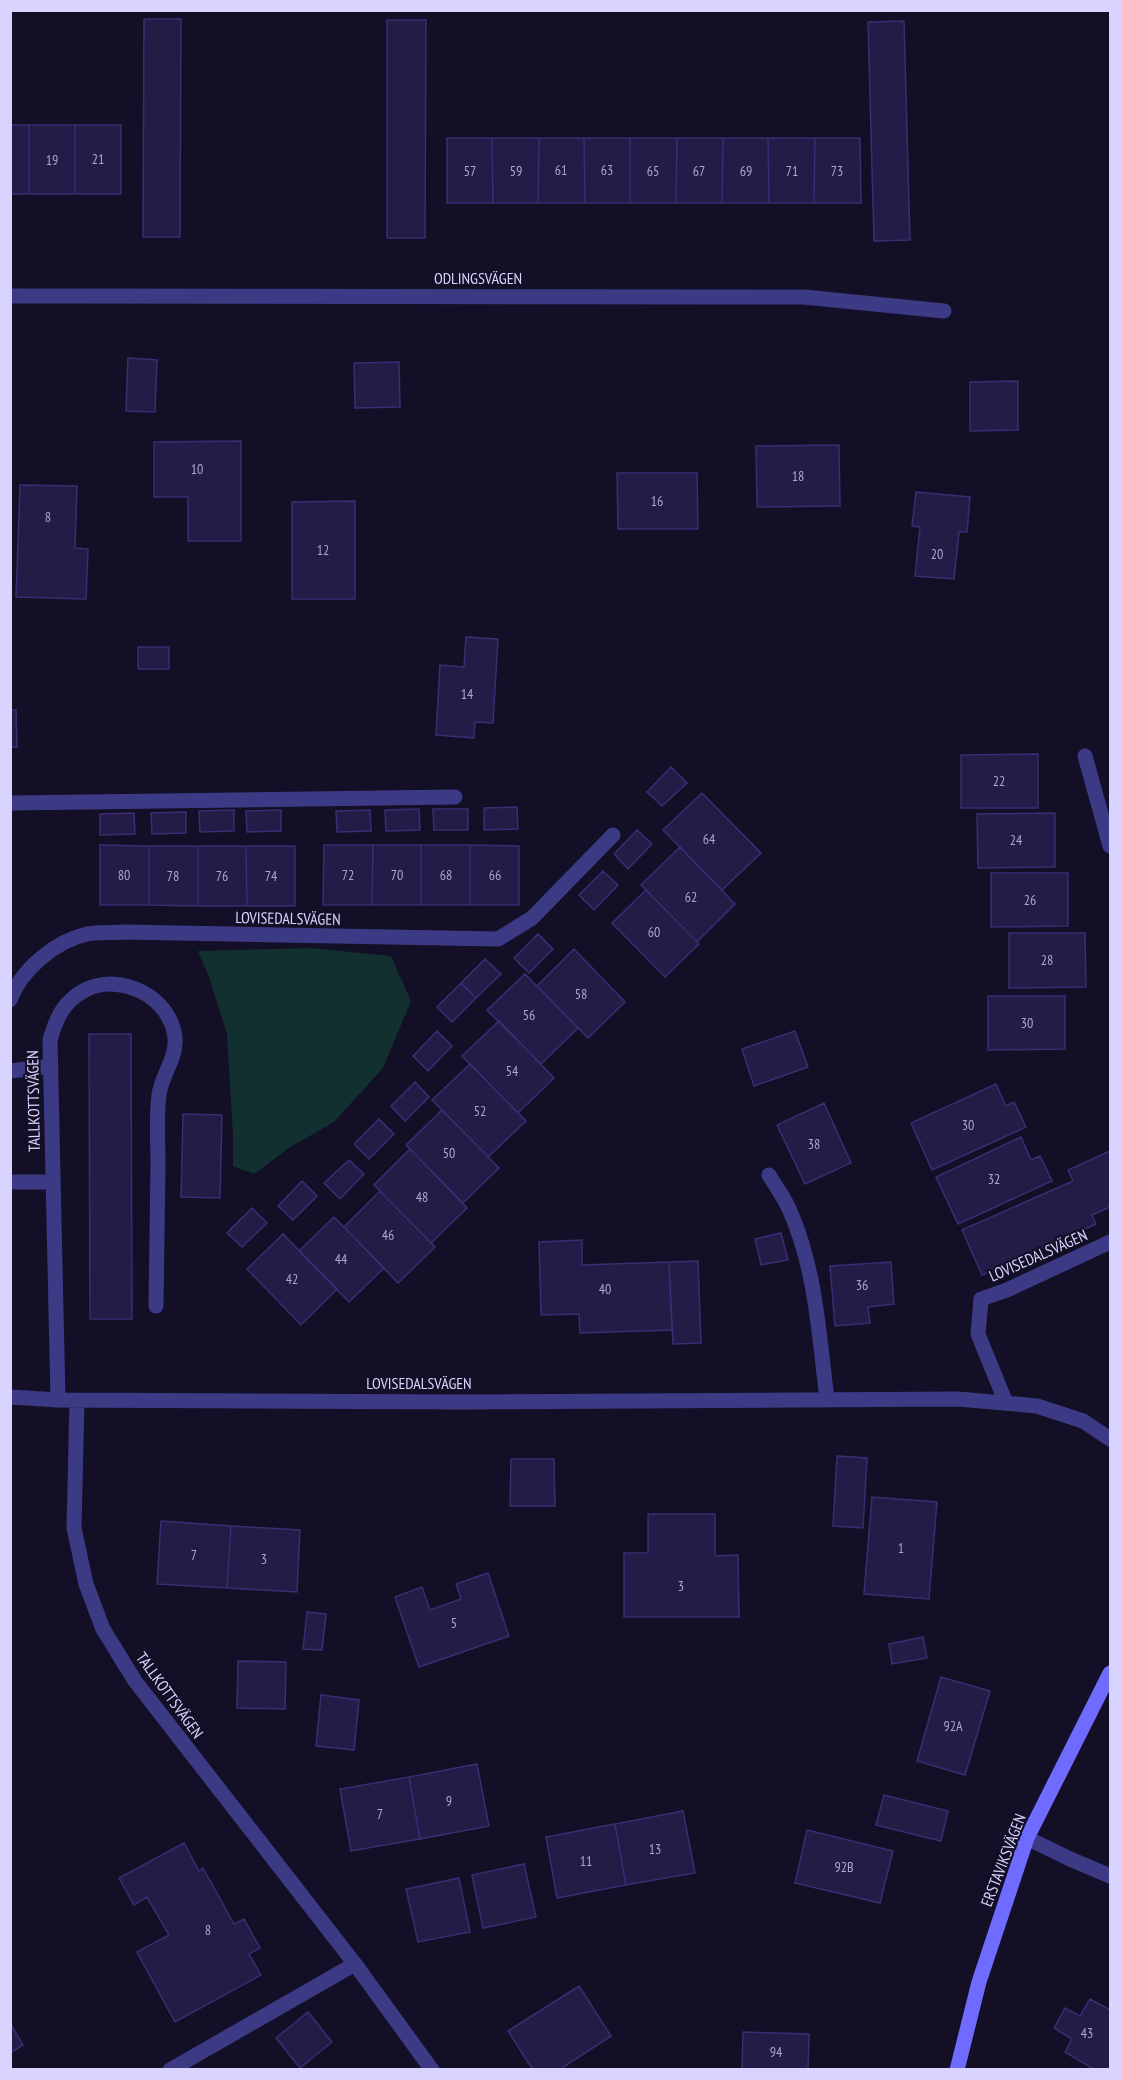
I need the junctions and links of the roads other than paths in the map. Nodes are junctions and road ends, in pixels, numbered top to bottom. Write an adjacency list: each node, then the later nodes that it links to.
1 (10, 296): 2 (street, ODLINGSVÄGEN)
2 (944, 311)
3 (1085, 756): 7 (street)
4 (454, 797): 5 (street)
5 (10, 803)
6 (613, 835): 8 (street, LOVISEDALSVÄGEN)
7 (1110, 846)
8 (12, 992)
9 (51, 1066): 10 (street); 13 (street, TALLKOTTSVÄGEN); 15 (street, TALLKOTTSVÄGEN)
10 (10, 1071)
11 (769, 1175): 17 (street)
12 (10, 1182): 13 (street)
13 (53, 1182): 18 (street, TALLKOTTSVÄGEN)
14 (1110, 1242): 20 (street, LOVISEDALSVÄGEN)
15 (156, 1306)
16 (10, 1397): 18 (street, LOVISEDALSVÄGEN)
17 (827, 1399): 19 (street, LOVISEDALSVÄGEN); 20 (street, LOVISEDALSVÄGEN)
18 (58, 1400): 19 (street, LOVISEDALSVÄGEN)
19 (77, 1400): 25 (street, TALLKOTTSVÄGEN)
20 (1006, 1403): 21 (street, LOVISEDALSVÄGEN)
21 (1110, 1439)
22 (1110, 1673): 23 (street, ERSTAVIKSVÄGEN)
23 (1027, 1838): 24 (street); 28 (street, ERSTAVIKSVÄGEN)
24 (1110, 1876)
25 (355, 1964): 26 (street); 27 (street, TALLKOTTSVÄGEN)
26 (170, 2070)
27 (432, 2070)
28 (957, 2070)

